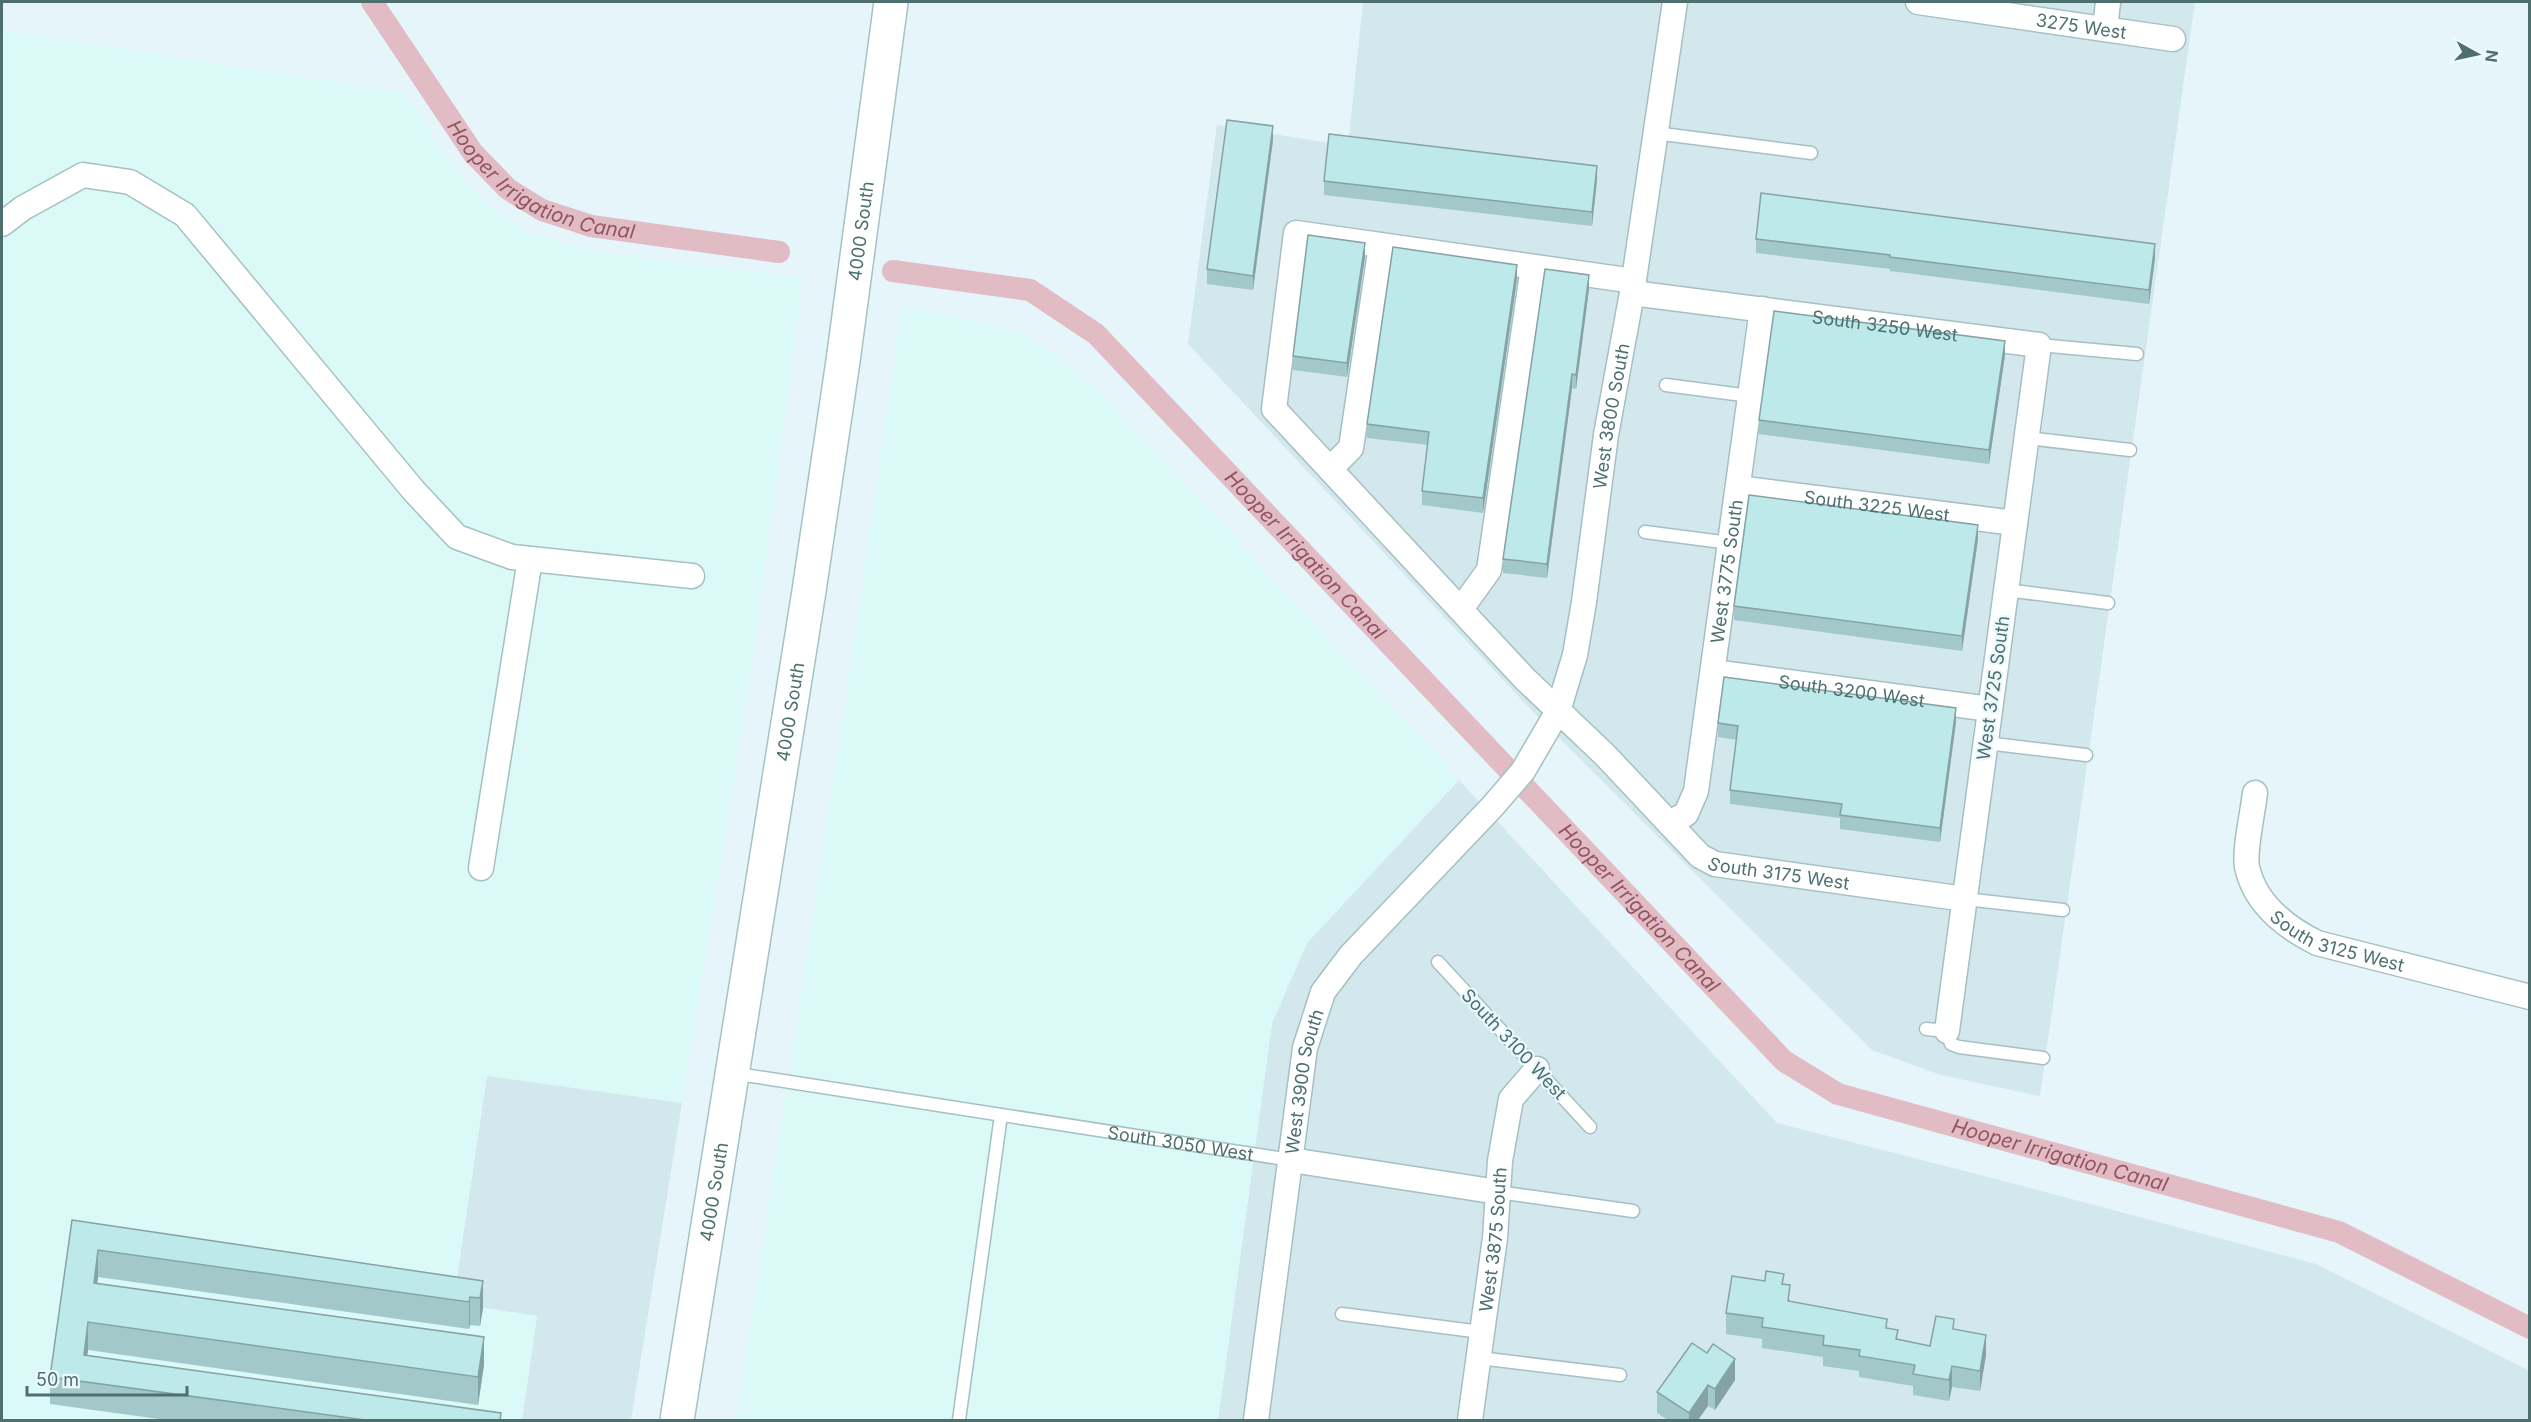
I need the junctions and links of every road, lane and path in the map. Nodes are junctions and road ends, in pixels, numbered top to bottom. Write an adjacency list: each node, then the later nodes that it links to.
1 (891, 2): 46 (main road, 4000 South)
2 (1675, 2): 7 (street, West 3800 South)
3 (1918, 2): 5 (street, 3275 West)
4 (2108, 2): 5 (street)
5 (2105, 29): 6 (street, 3275 West)
6 (2173, 39)
7 (1655, 133): 8 (lane); 12 (street, West 3800 South)
8 (1811, 153)
9 (2, 224): 25 (street)
10 (1380, 245): 11 (street, South 3250 West); 20 (street); 20 (street, South 3250 West)
11 (1533, 267): 12 (street, South 3250 West); 29 (street)
12 (1633, 287): 13 (street, South 3250 West); 32 (street, West 3800 South)
13 (1762, 309): 14 (street, South 3250 West); 17 (street, West 3775 South)
14 (2039, 345): 15 (lane, South 3250 West); 18 (street, West 3725 South)
15 (2137, 354)
16 (1666, 386): 17 (lane)
17 (1750, 396): 21 (street, West 3775 South)
18 (2027, 438): 19 (lane); 22 (street, West 3725 South)
19 (2130, 450)
20 (1330, 469): 29 (street, South 3175 West)
21 (1738, 488): 22 (street, South 3225 West); 24 (street, West 3775 South)
22 (2015, 523): 27 (street, West 3725 South)
23 (1645, 532): 24 (lane)
24 (1731, 543): 30 (street, West 3775 South)
25 (530, 559): 26 (street); 38 (street)
26 (692, 576)
27 (2006, 590): 28 (lane); 31 (street, West 3725 South)
28 (2108, 603)
29 (1461, 609): 32 (street, South 3175 West)
30 (1713, 672): 31 (street, South 3200 West); 37 (street, West 3775 South)
31 (1990, 709): 33 (street, West 3725 South)
32 (1552, 721): 36 (street, West 3800 South); 37 (street, South 3175 West)
33 (1986, 743): 34 (lane); 39 (street, West 3725 South)
34 (2086, 755)
35 (2255, 793): 42 (street, South 3125 West)
36 (1492, 807): 49 (street, West 3900 South)
37 (1669, 823): 39 (street, South 3175 West)
38 (481, 868)
39 (1965, 899): 40 (lane, South 3175 West); 43 (street, West 3725 South)
40 (2063, 910)
41 (1438, 962): 45 (lane, South 3100 West)
42 (2529, 997)
43 (1937, 1030): 44 (lane)
44 (2043, 1058)
45 (1537, 1070): 48 (lane, South 3100 West); 50 (street, West 3875 South)
46 (731, 1073): 47 (lane, South 3050 West); 56 (main road, 4000 South)
47 (1001, 1115): 49 (lane, South 3050 West); 57 (lane)
48 (1590, 1127)
49 (1291, 1160): 50 (street, South 3050 West); 58 (street, West 3900 South)
50 (1498, 1192): 51 (lane, South 3050 West); 53 (street, West 3875 South)
51 (1633, 1211)
52 (1342, 1314): 53 (lane)
53 (1481, 1332): 54 (street, West 3875 South)
54 (1479, 1358): 55 (lane); 59 (street, West 3875 South)
55 (1620, 1375)
56 (677, 1420)
57 (959, 1420)
58 (1256, 1420)
59 (1470, 1420)

